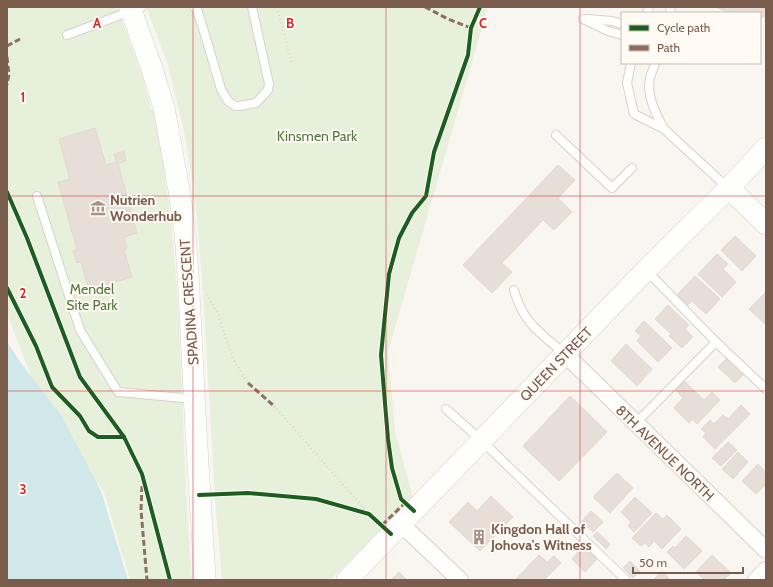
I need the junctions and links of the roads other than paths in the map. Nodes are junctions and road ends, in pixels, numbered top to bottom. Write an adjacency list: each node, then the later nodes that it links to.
1 (194, 7): 2 (lane)
2 (252, 7)
3 (134, 8): 5 (lane); 21 (street, SPADINA CRESCENT)
4 (621, 24): 6 (lane)
5 (67, 35)
6 (621, 35)
7 (630, 64): 9 (lane)
8 (655, 64): 9 (lane)
9 (664, 129): 13 (lane)
10 (556, 135): 12 (lane)
11 (766, 148): 13 (street, QUEEN STREET)
12 (632, 168)
13 (729, 188): 15 (street); 16 (street, QUEEN STREET)
14 (37, 196): 21 (lane)
15 (766, 224)
16 (646, 270): 18 (lane); 19 (street, QUEEN STREET)
17 (514, 290): 19 (lane)
18 (716, 342): 20 (lane); 23 (lane)
19 (565, 354): 23 (street, 8TH AVENUE NORTH); 24 (street, QUEEN STREET)
20 (766, 390)
21 (195, 399): 28 (street, SPADINA CRESCENT)
22 (446, 409): 24 (lane)
23 (635, 424): 26 (street, 8TH AVENUE NORTH)
24 (482, 440): 25 (street, QUEEN STREET); 31 (lane)
25 (402, 524): 29 (street, QUEEN STREET); 30 (street)
26 (766, 550)
27 (766, 570): 32 (street)
28 (205, 580)
29 (347, 580)
30 (460, 580)
31 (626, 580)
32 (756, 580)

